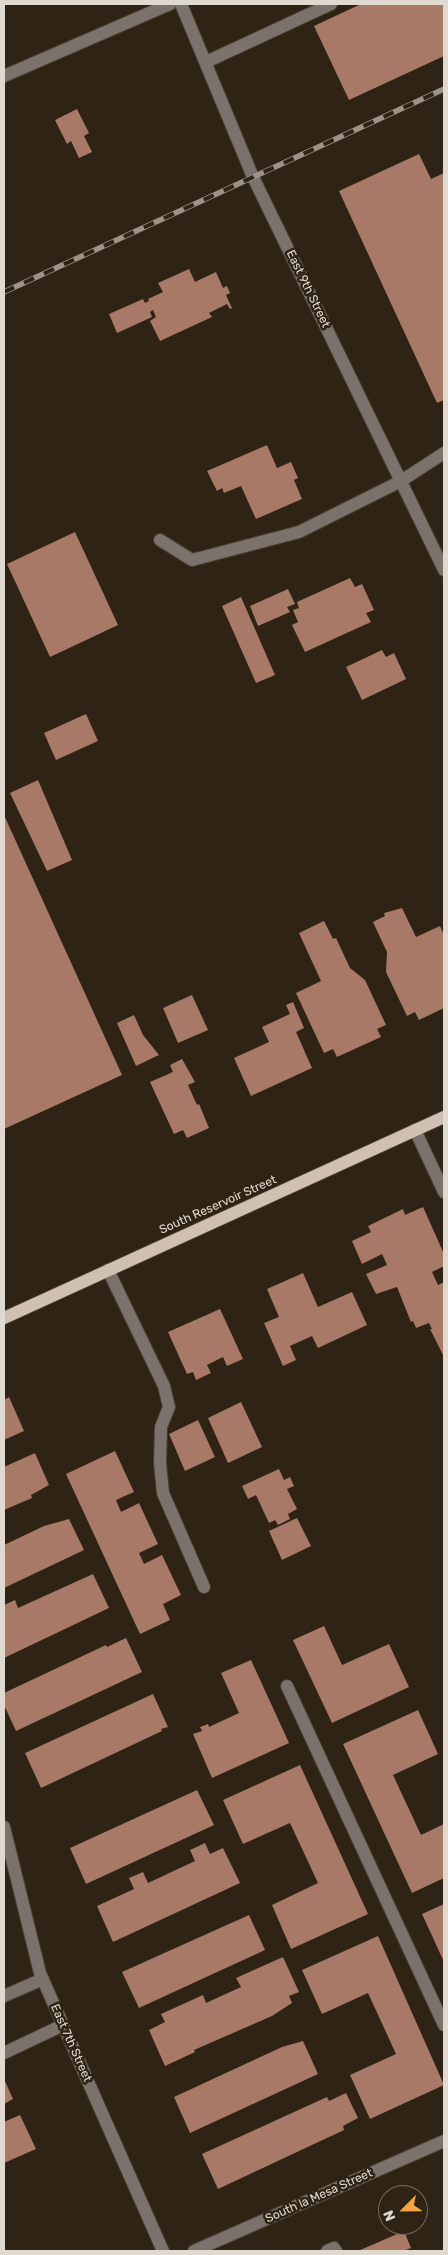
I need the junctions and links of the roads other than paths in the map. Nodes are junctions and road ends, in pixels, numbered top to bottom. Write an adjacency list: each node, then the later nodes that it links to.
1 (170, 4): 5 (street)
2 (181, 4): 4 (street, East 9th Street)
3 (331, 4): 4 (street)
4 (206, 62): 7 (street, East 9th Street)
5 (4, 76)
6 (444, 453): 7 (street)
7 (401, 481): 8 (street); 9 (street, East 9th Street)
8 (160, 540)
9 (444, 570)
10 (444, 1117): 11 (main road, South Reservoir Street)
11 (415, 1130): 12 (street); 13 (main road, South Reservoir Street)
12 (444, 1192)
13 (108, 1270): 14 (main road, South Reservoir Street); 15 (street)
14 (4, 1318)
15 (204, 1587)
16 (287, 1686): 21 (street)
17 (4, 1827): 18 (street, East 7th Street)
18 (43, 1979): 19 (street); 20 (street, East 7th Street)
19 (4, 1996)
20 (63, 2025): 22 (street); 24 (street, East 7th Street)
21 (444, 2025)
22 (4, 2053)
23 (444, 2141): 25 (street, South la Mesa Street)
24 (163, 2251)
25 (194, 2251)
26 (327, 2251): 27 (street)
27 (336, 2251)

